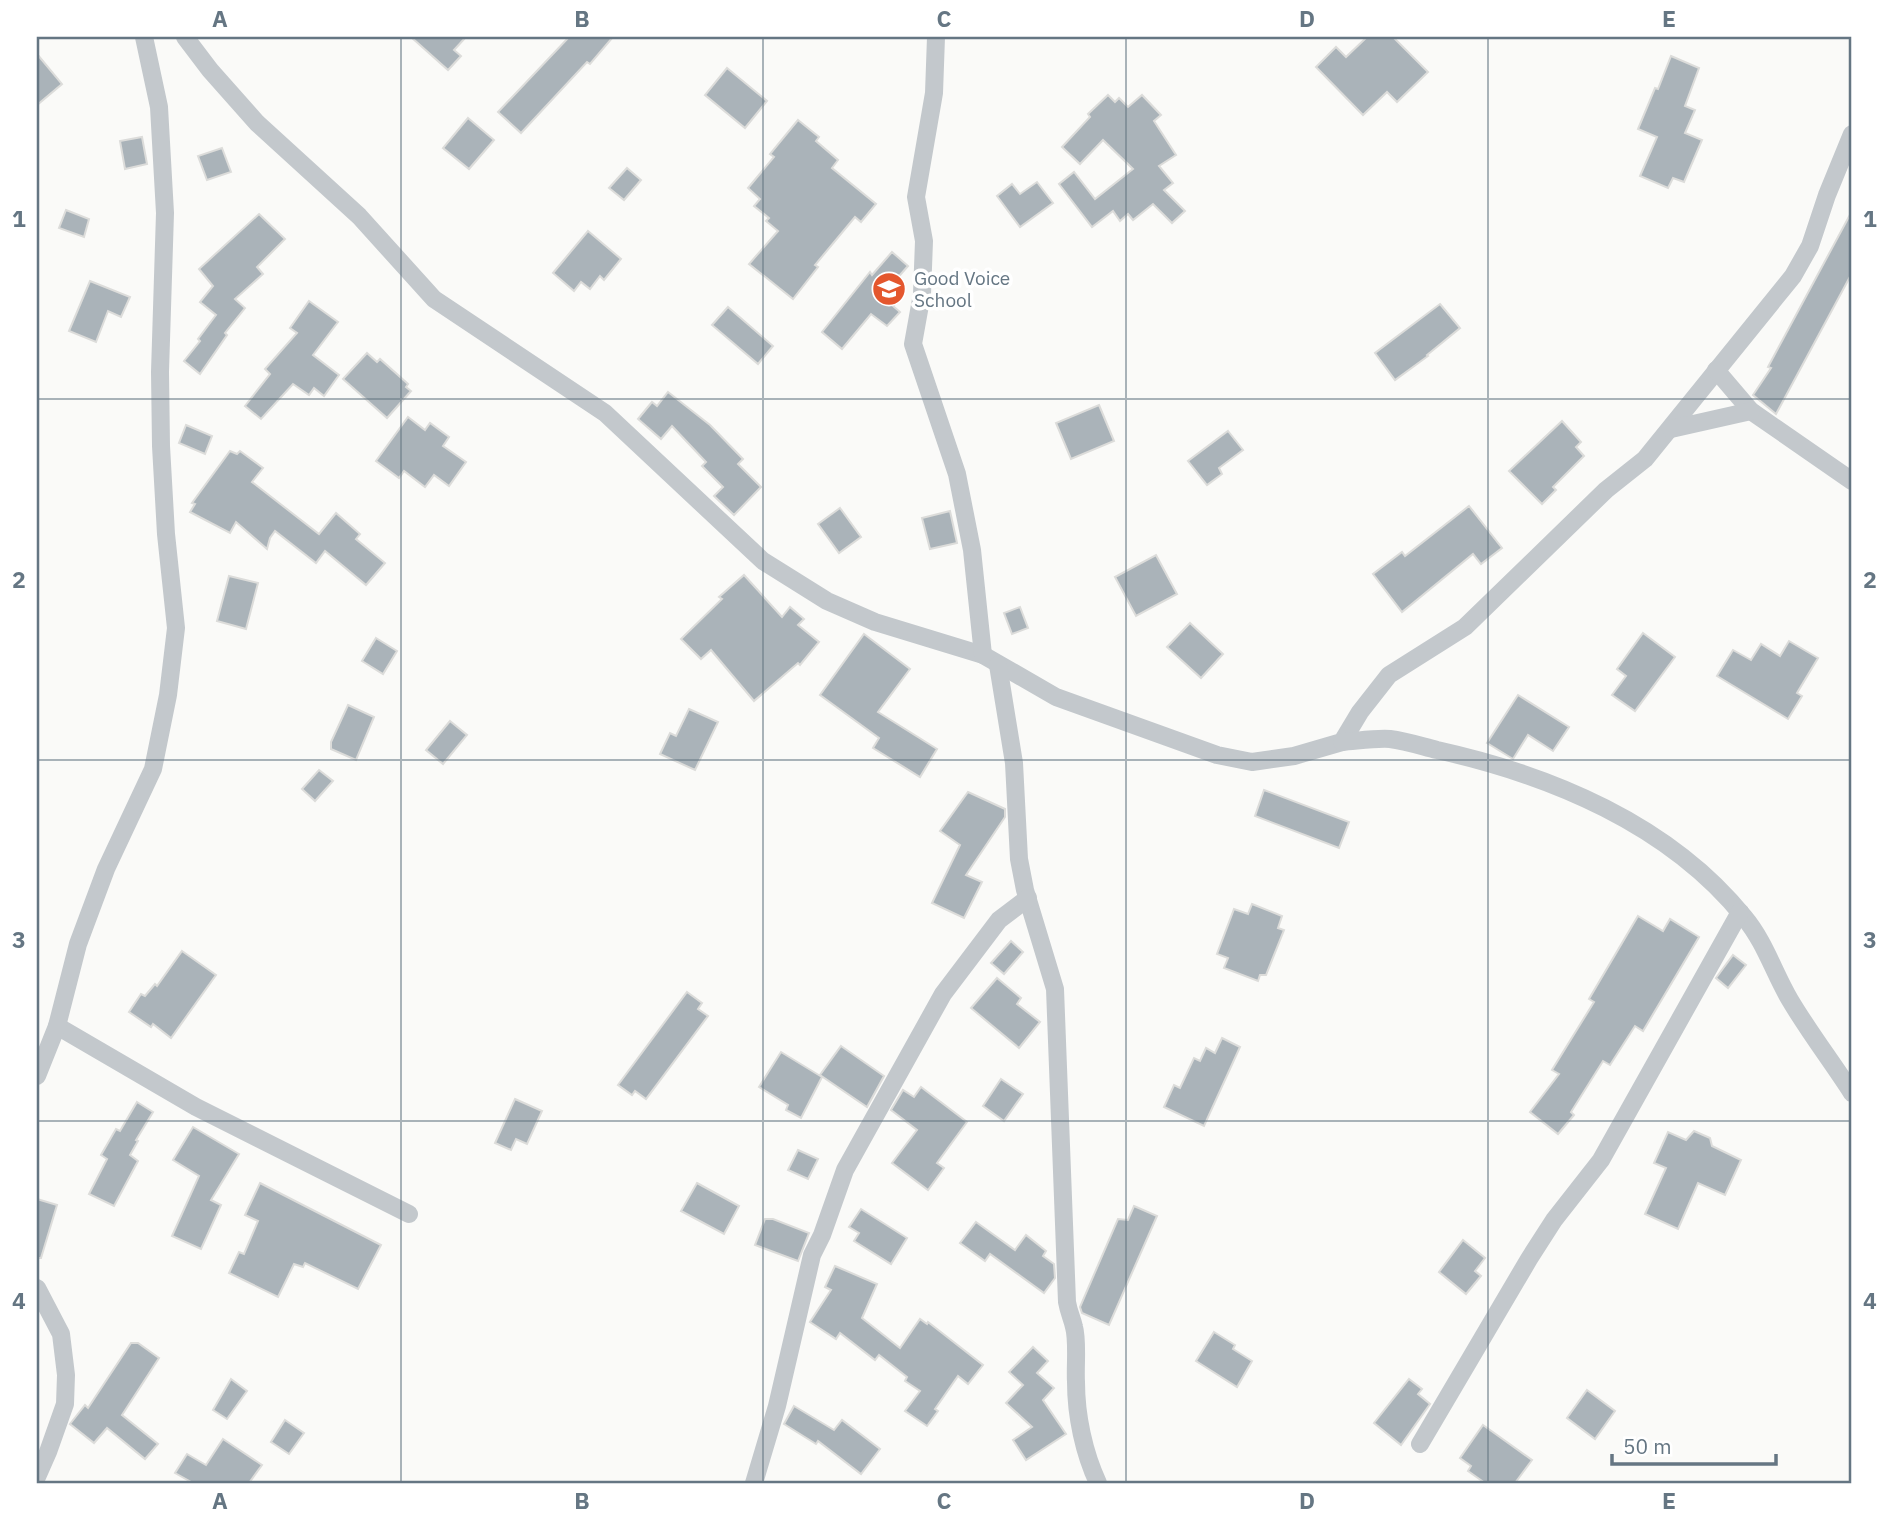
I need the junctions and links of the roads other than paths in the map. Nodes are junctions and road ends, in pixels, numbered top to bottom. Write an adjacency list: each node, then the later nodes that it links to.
1 (144, 37): 13 (street)
2 (185, 37): 9 (street)
3 (936, 37): 9 (street)
4 (1852, 134): 5 (street)
5 (1716, 370): 6 (street); 7 (street)
6 (1751, 411): 7 (street); 8 (street)
7 (1671, 429): 10 (street)
8 (1852, 481)
9 (990, 660): 10 (street); 11 (street)
10 (1342, 743): 12 (street)
11 (1028, 898): 20 (street); 21 (street)
12 (1740, 912): 15 (street); 18 (street)
13 (57, 1026): 14 (street); 16 (street)
14 (37, 1076)
15 (1852, 1093)
16 (409, 1214)
17 (37, 1288): 19 (street)
18 (1420, 1444)
19 (37, 1477)
20 (754, 1483)
21 (1098, 1483)

